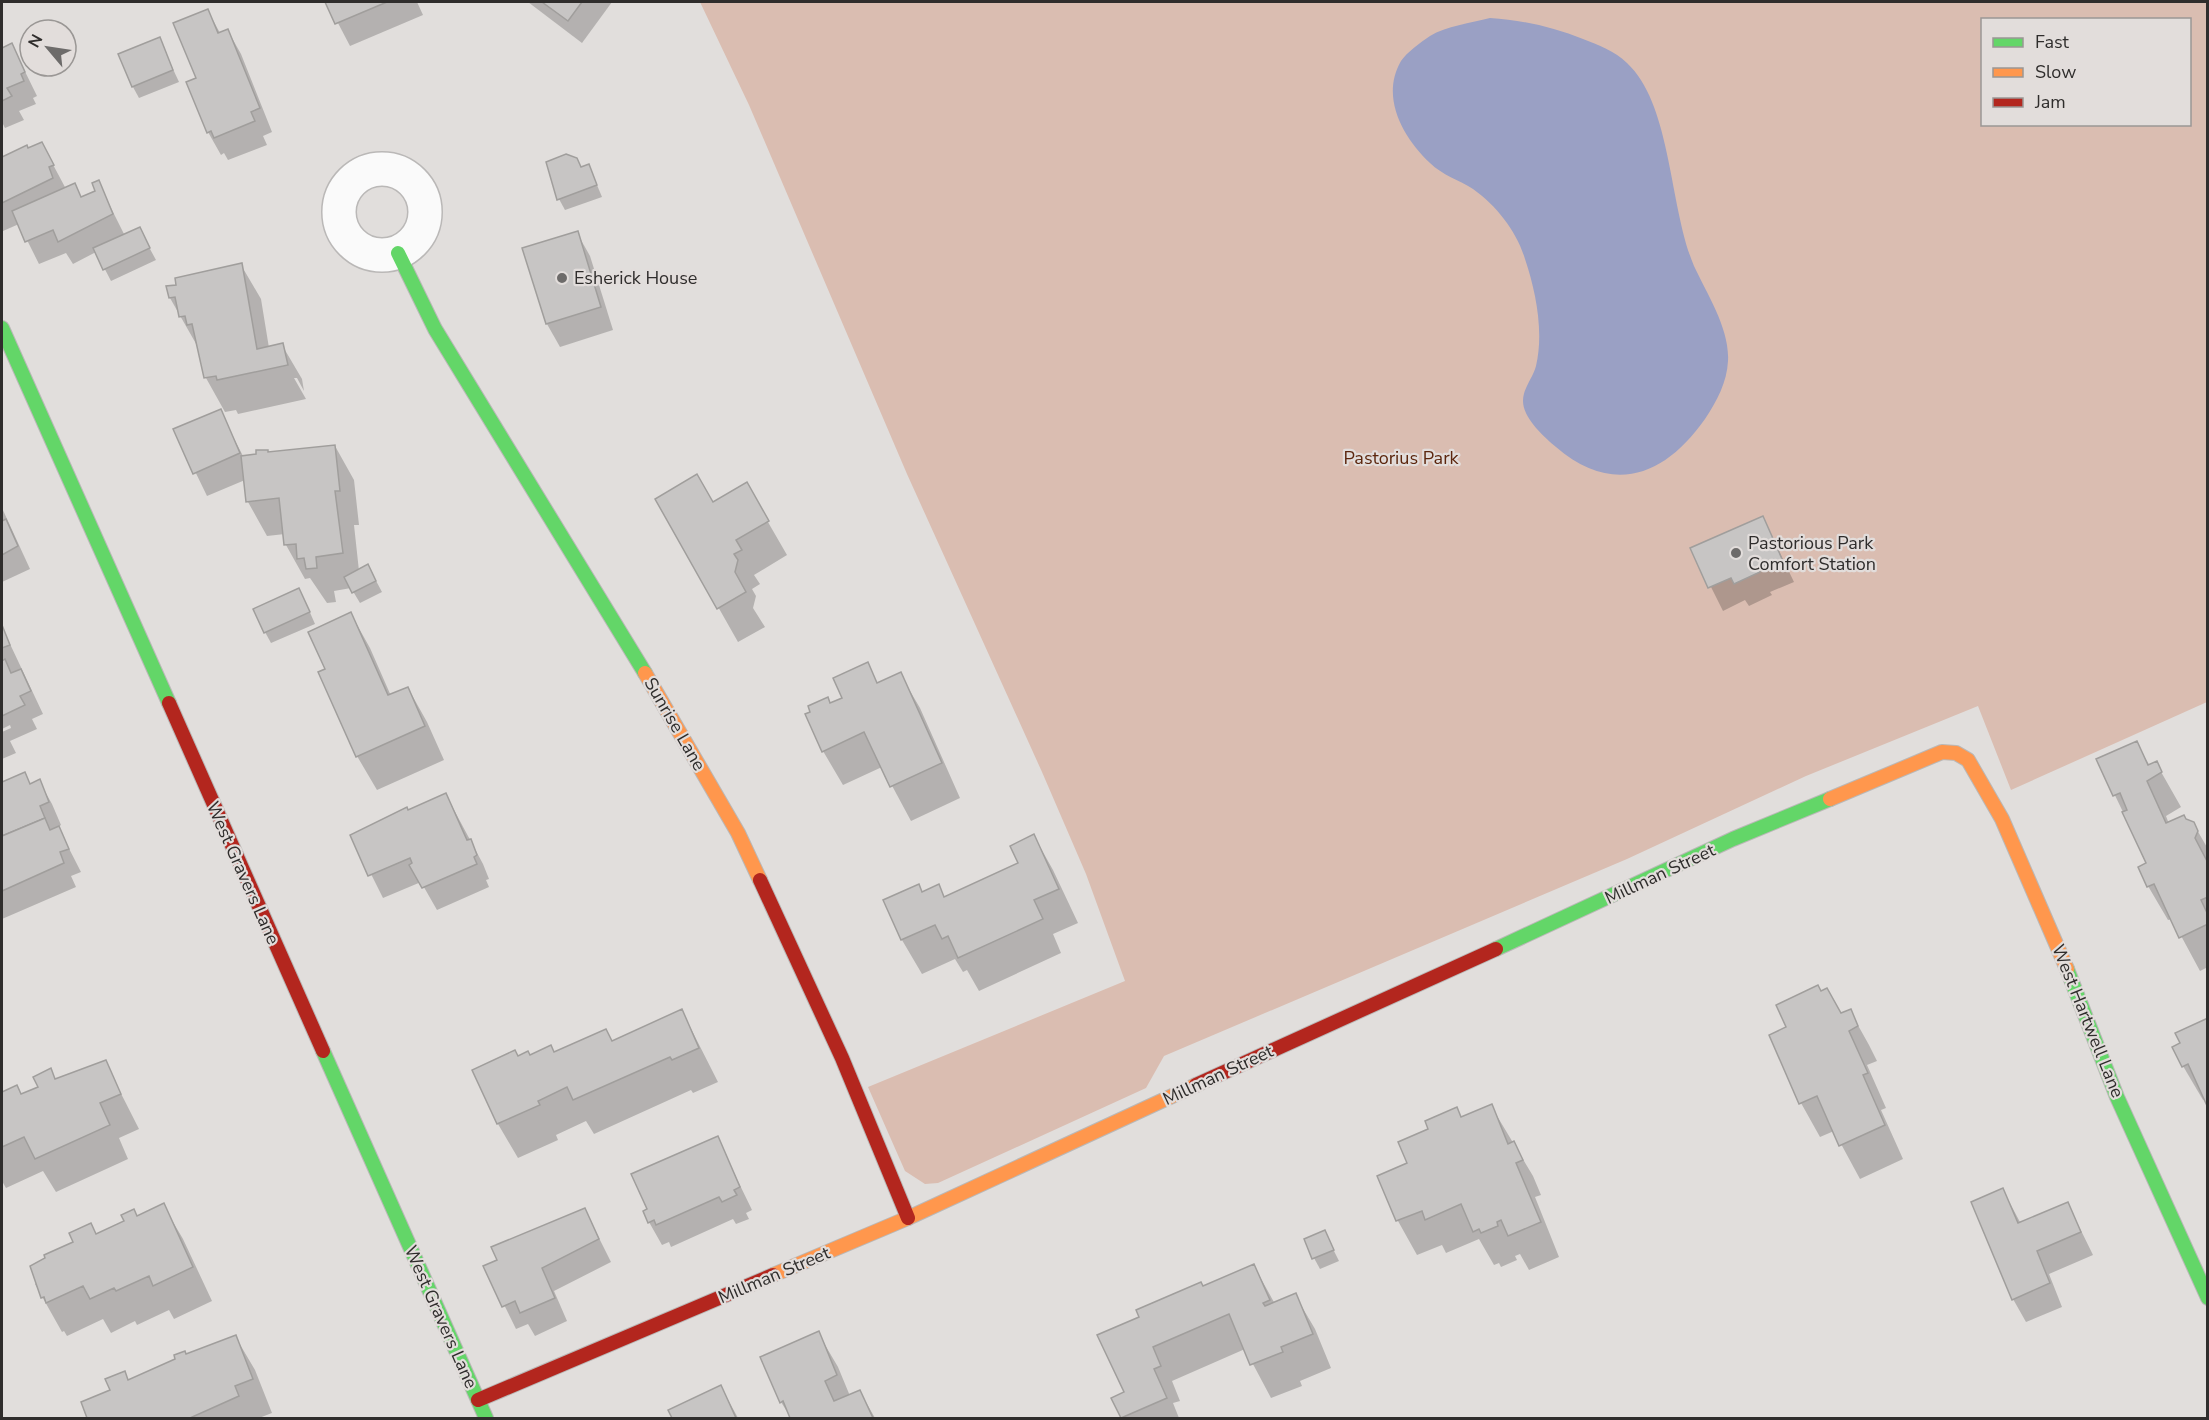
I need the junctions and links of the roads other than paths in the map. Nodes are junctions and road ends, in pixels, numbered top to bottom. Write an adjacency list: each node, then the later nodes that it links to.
1 (398, 253): 4 (street, Sunrise Lane)
2 (2, 328): 6 (street, West Gravers Lane)
3 (1956, 753): 4 (street, Millman Street); 5 (street, West Hartwell Lane)
4 (908, 1218): 6 (street, Millman Street)
5 (2204, 1282)
6 (478, 1400): 7 (street, West Gravers Lane)
7 (486, 1419)

